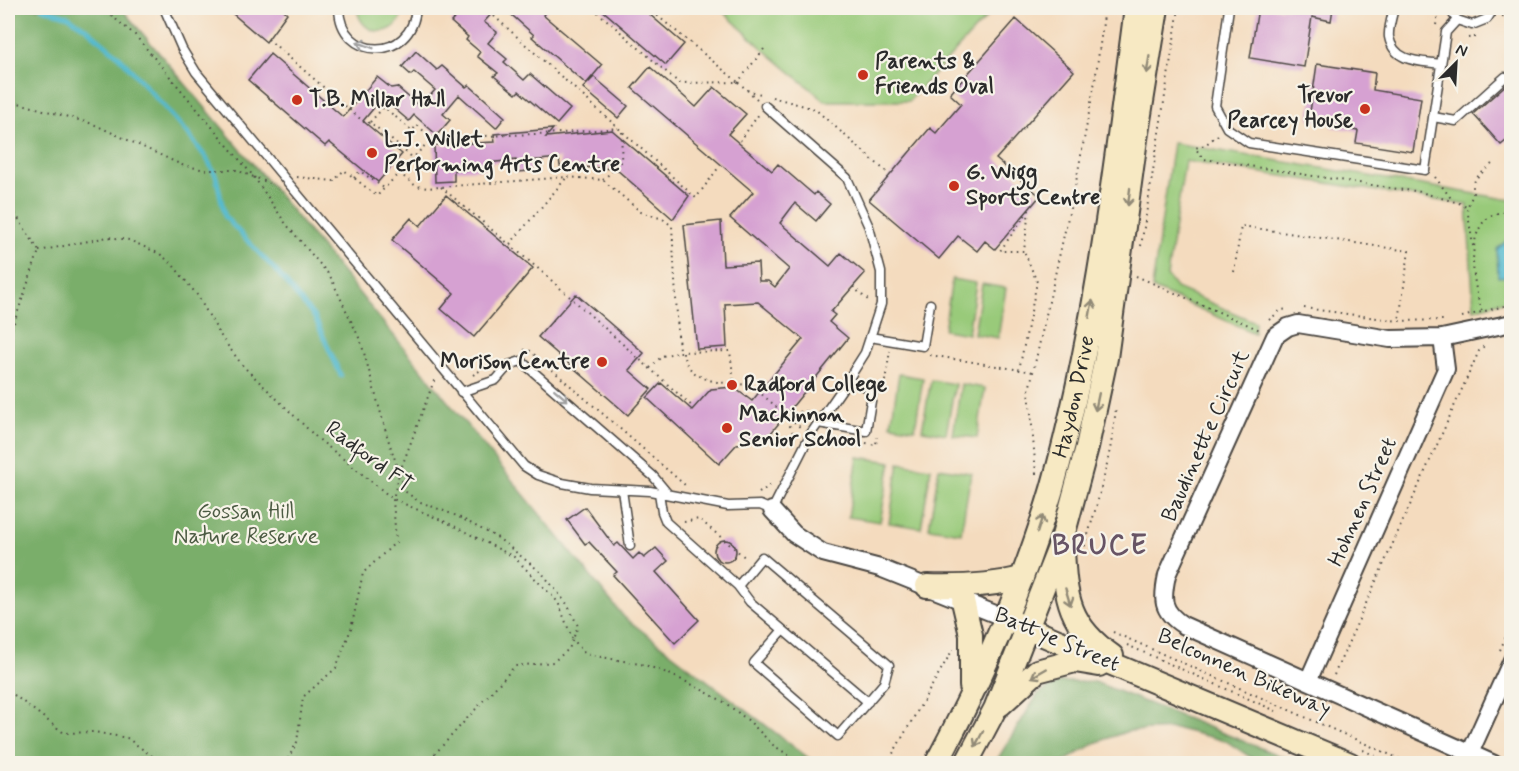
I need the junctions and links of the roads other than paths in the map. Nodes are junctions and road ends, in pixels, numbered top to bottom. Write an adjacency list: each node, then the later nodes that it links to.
1 (164, 8): 20 (lane)
2 (339, 8): 3 (lane, one-way to 2)
3 (416, 8)
4 (1136, 8): 27 (main road, Haydon Drive, one-way to 4)
5 (1157, 8): 25 (main road, Haydon Drive, one-way to 25)
6 (1229, 8): 14 (lane)
7 (1394, 8): 11 (lane)
8 (1449, 8): 10 (lane)
9 (1494, 8): 10 (lane)
10 (1457, 20): 11 (lane)
11 (1441, 64): 14 (lane)
12 (1505, 77): 14 (lane)
13 (765, 106): 17 (lane)
14 (1433, 117)
15 (930, 304): 17 (lane)
16 (1512, 323): 18 (street, Baudinette Circuit)
17 (870, 337): 19 (lane)
18 (1442, 338): 36 (street, Hohnen Street); 36 (street, Baudinette Circuit)
19 (847, 381): 21 (lane); 21 (lane)
20 (461, 392): 22 (lane); 23 (lane, one-way to 23)
21 (818, 423): 24 (lane)
22 (622, 490): 23 (lane); 26 (lane)
23 (664, 493): 24 (lane); 28 (lane)
24 (772, 510): 29 (street, Battye Street)
25 (1062, 540): 32 (main road, Haydon Drive); 35 (main road, one-way to 35)
26 (630, 546)
27 (1022, 578): 29 (main road); 31 (main road, Haydon Drive)
28 (738, 586): 33 (lane); 38 (lane)
29 (927, 586): 30 (street, Battye Street)
30 (963, 601): 31 (street, Battye Street); 37 (main road)
31 (1005, 618): 32 (main road, Battye Street); 37 (main road, Haydon Drive)
32 (1027, 628): 35 (main road, Battye Street); 39 (main road, Haydon Drive)
33 (783, 630): 38 (lane); 38 (lane)
34 (1512, 660): 40 (street)
35 (1135, 673): 39 (main road, one-way to 39); 41 (main road, Battye Street)
36 (1308, 681): 40 (street, Baudinette Circuit)
37 (971, 699): 42 (main road, Haydon Drive)
38 (868, 702)
39 (995, 709): 43 (main road, Haydon Drive, one-way to 43)
40 (1470, 753): 44 (street, Baudinette Circuit)
41 (1356, 756)
42 (936, 764)
43 (966, 764)
44 (1494, 764)

